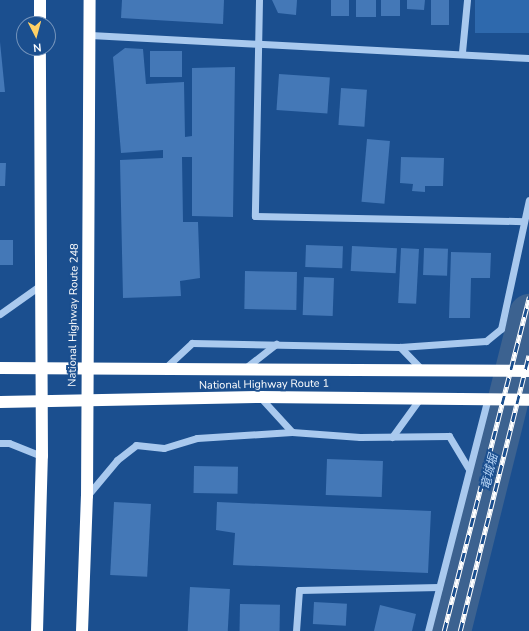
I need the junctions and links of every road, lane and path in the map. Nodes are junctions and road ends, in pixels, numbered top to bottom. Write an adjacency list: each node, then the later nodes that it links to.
1 (40, 0): 5 (highway)
2 (90, 0): 6 (highway, National Highway Route 248)
3 (259, 0): 7 (street)
4 (467, 0): 8 (street)
5 (40, 16)
6 (90, 34): 7 (street); 19 (highway, National Highway Route 248)
7 (256, 43): 8 (street); 12 (street)
8 (462, 52): 10 (street)
9 (40, 56): 13 (highway)
10 (529, 58)
11 (529, 200): 12 (street)
12 (524, 221): 16 (street)
13 (42, 284): 14 (street); 18 (highway)
14 (0, 314)
15 (276, 344): 16 (street); 20 (street); 21 (street)
16 (400, 346): 22 (street)
17 (0, 368): 18 (highway, National Highway Route 1)
18 (40, 368): 19 (highway, National Highway Route 1); 30 (highway)
19 (87, 368): 20 (highway, National Highway Route 1); 29 (highway, National Highway Route 248)
20 (164, 369): 21 (highway, National Highway Route 1)
21 (243, 369): 22 (highway, National Highway Route 1)
22 (422, 370): 23 (highway, National Highway Route 1)
23 (529, 371)
24 (260, 397): 25 (highway, National Highway Route 1); 29 (highway, National Highway Route 1); 31 (street)
25 (421, 397): 26 (highway, National Highway Route 1); 32 (street)
26 (488, 398): 27 (highway, National Highway Route 1); 35 (street)
27 (529, 400)
28 (0, 402): 30 (highway, National Highway Route 1)
29 (85, 402): 30 (highway, National Highway Route 1); 36 (highway, National Highway Route 248)
30 (40, 404): 34 (highway)
31 (292, 432): 32 (street); 36 (street)
32 (392, 437): 35 (street)
33 (0, 443): 34 (street)
34 (42, 456): 38 (highway)
35 (468, 468): 37 (street)
36 (87, 496): 39 (highway, National Highway Route 248)
37 (439, 587): 40 (street); 41 (street)
38 (37, 631)
39 (82, 631)
40 (296, 631)
41 (428, 631)

